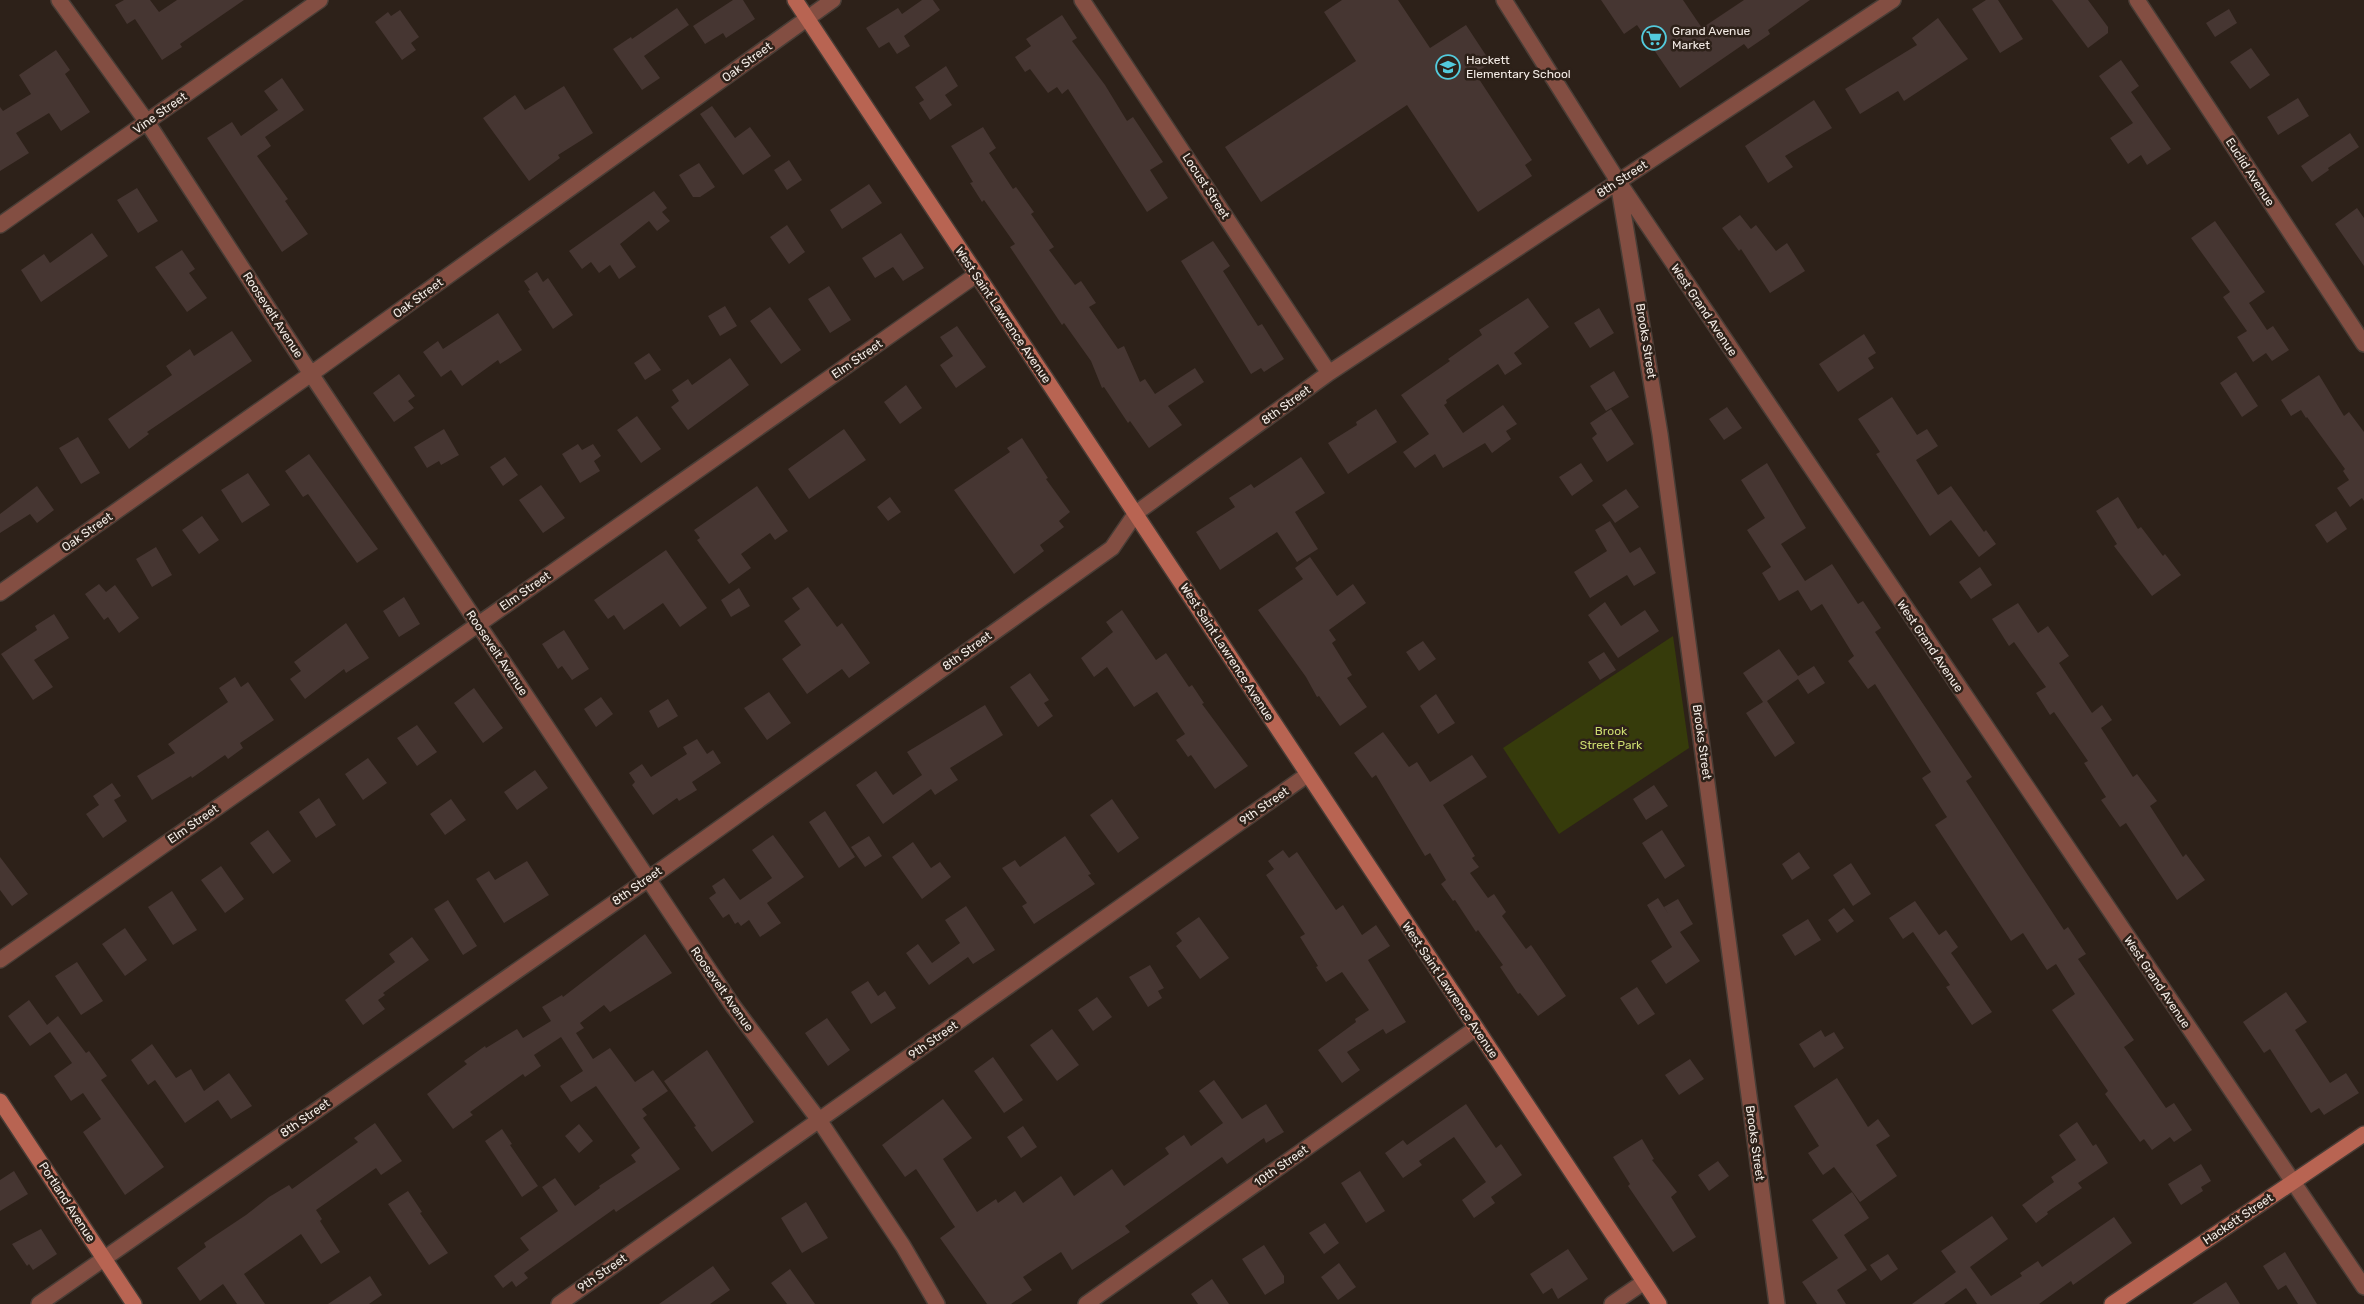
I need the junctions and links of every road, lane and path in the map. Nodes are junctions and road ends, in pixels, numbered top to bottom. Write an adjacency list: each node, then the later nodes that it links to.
1 (59, 0): 10 (street, Roosevelt Avenue)
2 (320, 0): 10 (street, Vine Street)
3 (795, 0): 9 (street, West Saint Lawrence Avenue)
4 (833, 0): 9 (street, Oak Street)
5 (1082, 0): 15 (street, Locust Street)
6 (1504, 0): 11 (street, West Grand Avenue)
7 (1893, 0): 11 (street, 8th Street)
8 (2137, 0): 14 (street, Euclid Avenue)
9 (808, 19): 13 (street, West Saint Lawrence Avenue); 16 (street, Oak Street)
10 (147, 122): 12 (street, Vine Street); 16 (street, Roosevelt Avenue)
11 (1618, 181): 15 (street, 8th Street); 27 (street, West Grand Avenue); 38 (street, Brooks Street)
12 (0, 225)
13 (976, 275): 17 (street, West Saint Lawrence Avenue); 19 (street, Elm Street)
14 (2364, 344)
15 (1330, 373): 17 (street, 8th Street)
16 (311, 374): 18 (street, Oak Street); 19 (street, Roosevelt Avenue)
17 (1136, 513): 20 (street, West Saint Lawrence Avenue); 21 (street, 8th Street)
18 (0, 593)
19 (478, 624): 21 (street, Roosevelt Avenue); 22 (street, Elm Street)
20 (1308, 775): 23 (street, West Saint Lawrence Avenue); 25 (street, 9th Street)
21 (647, 880): 25 (street, Roosevelt Avenue); 28 (street, 8th Street)
22 (0, 960)
23 (1476, 1028): 29 (street, West Saint Lawrence Avenue); 35 (street, 10th Street)
24 (0, 1101): 28 (street, Portland Avenue)
25 (819, 1120): 33 (street, 9th Street); 34 (street, Roosevelt Avenue)
26 (2364, 1134): 27 (street, Hackett Street)
27 (2291, 1182): 30 (street, West Grand Avenue); 39 (street, Hackett Street)
28 (104, 1258): 31 (street, 8th Street); 32 (street, Portland Avenue)
29 (1644, 1282): 36 (street); 37 (street, West Saint Lawrence Avenue)
30 (2364, 1288)
31 (39, 1304)
32 (134, 1304)
33 (559, 1304)
34 (937, 1304)
35 (1086, 1304)
36 (1612, 1304)
37 (1659, 1304)
38 (1777, 1304)
39 (2112, 1304)

